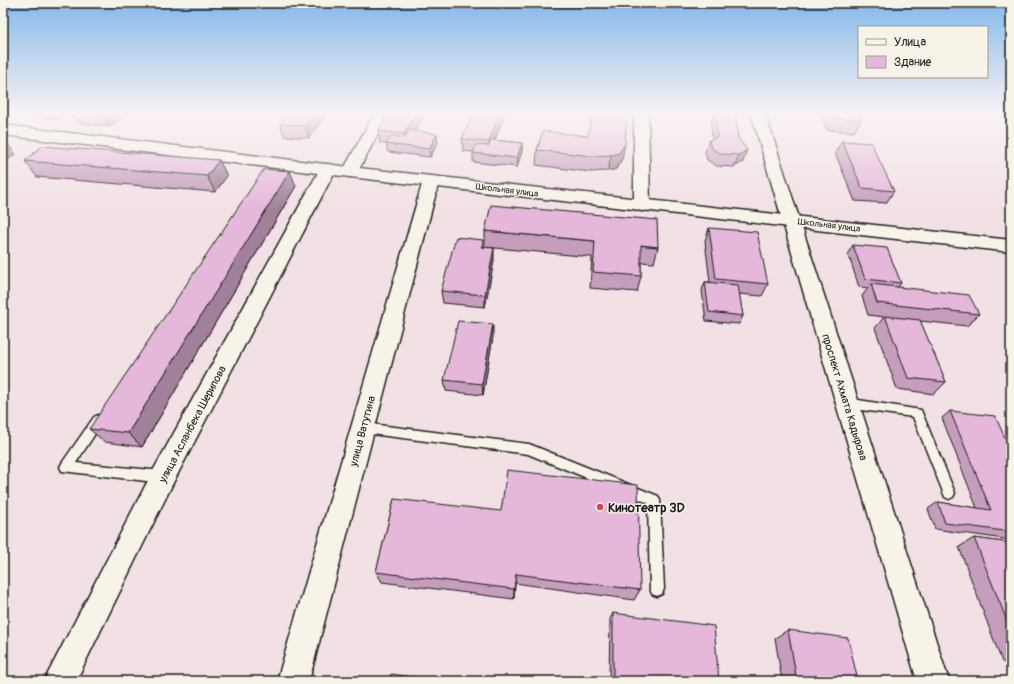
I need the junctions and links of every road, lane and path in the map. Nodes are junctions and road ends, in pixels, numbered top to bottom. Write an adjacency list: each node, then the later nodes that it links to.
1 (113, 145): 5 (street, Школьная улица)
2 (358, 145): 5 (street)
3 (641, 145): 7 (street)
4 (767, 145): 8 (street, проспект Ахмата Кадырова)
5 (339, 171): 6 (street, Школьная улица); 13 (street, улица Асланбека Шерипова)
6 (431, 181): 7 (street, Школьная улица); 12 (street, улица Ватутина)
7 (642, 206): 8 (street, Школьная улица)
8 (790, 221): 9 (street, Школьная улица); 10 (street, проспект Ахмата Кадырова)
9 (1011, 246)
10 (846, 403): 14 (lane); 18 (street, проспект Ахмата Кадырова)
11 (102, 414): 13 (lane)
12 (363, 428): 15 (lane); 17 (street, улица Ватутина)
13 (163, 477): 16 (street, улица Асланбека Шерипова)
14 (949, 492)
15 (657, 588)
16 (60, 681)
17 (293, 681)
18 (933, 681)

